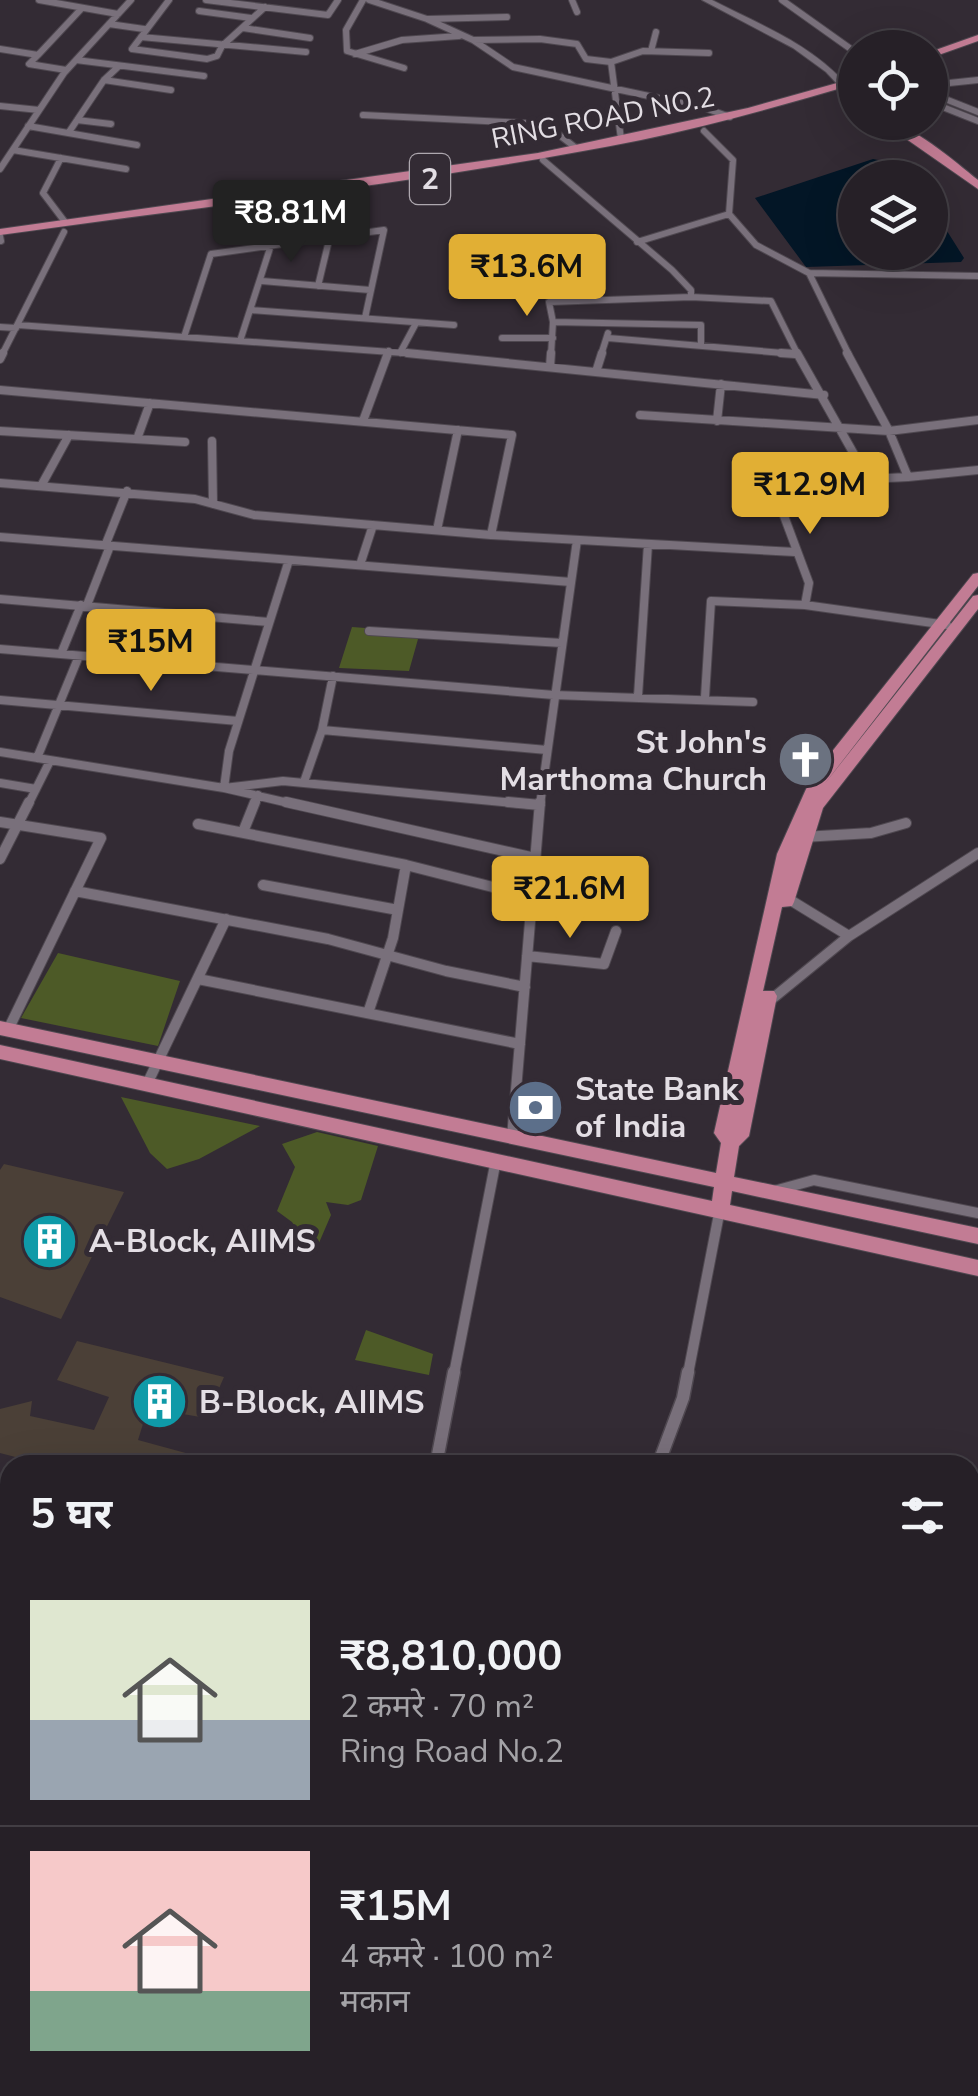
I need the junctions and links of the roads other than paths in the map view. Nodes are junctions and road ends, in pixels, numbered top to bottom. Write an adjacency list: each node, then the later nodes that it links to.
1 (39, 0): 12 (street)
2 (130, 0): 15 (street)
3 (169, 0): 21 (street)
4 (206, 0): 11 (street)
5 (338, 0): 11 (street)
6 (366, 0): 10 (street); 37 (street)
7 (572, 0): 14 (street)
8 (706, 0): 47 (street)
9 (782, 0): 29 (street)
10 (378, 2): 18 (street)
11 (265, 7): 17 (street)
12 (82, 8): 15 (street); 39 (street)
13 (198, 11): 17 (street)
14 (577, 12)
15 (118, 14): 19 (street)
16 (507, 17): 18 (street)
17 (250, 18): 20 (street)
18 (427, 19): 23 (street)
19 (109, 24): 21 (street); 41 (street)
20 (243, 28): 25 (street); 30 (street)
21 (144, 29): 24 (street)
22 (656, 32): 34 (street)
23 (460, 36): 28 (street); 37 (street)
24 (141, 37): 30 (street); 30 (street)
25 (310, 38)
26 (978, 38): 33 (main road)
27 (540, 39): 28 (street); 38 (street); 42 (street)
28 (473, 40): 52 (street)
29 (838, 40)
30 (222, 46): 35 (street)
31 (978, 47): 40 (main road)
32 (0, 48): 39 (street)
33 (948, 49)
34 (651, 51): 36 (street); 42 (street)
35 (306, 52)
36 (709, 53)
37 (354, 54): 44 (street)
38 (540, 54)
39 (38, 55): 45 (street)
40 (948, 58)
41 (76, 60): 43 (street); 45 (street)
42 (611, 62): 52 (street)
43 (119, 66): 46 (street); 48 (street)
44 (404, 68)
45 (66, 70): 57 (street)
46 (204, 76)
47 (838, 77)
48 (104, 80): 51 (street); 62 (street)
49 (978, 80): 50 (street)
50 (948, 86)
51 (171, 90)
52 (612, 90): 61 (street); 68 (street)
53 (838, 92): 61 (main road, RING ROAD NO.2 / 2)
54 (838, 93): 67 (main road, RING ROAD NO.2 / 2)
55 (948, 98): 59 (street)
56 (0, 106): 57 (street)
57 (39, 110): 65 (street)
58 (948, 110): 63 (street)
59 (978, 112)
60 (363, 116): 72 (street)
61 (730, 117): 68 (main road, RING ROAD NO.2 / 2)
62 (77, 120): 64 (street); 66 (street)
63 (978, 122)
64 (110, 124)
65 (28, 126): 66 (street); 73 (street)
66 (69, 132): 71 (street)
67 (704, 132): 75 (main road, RING ROAD NO.2 / 2); 80 (street)
68 (621, 139): 72 (main road, RING ROAD NO.2 / 2)
69 (914, 140): 78 (main road)
70 (922, 140): 78 (main road)
71 (138, 145)
72 (576, 148): 81 (main road, RING ROAD NO.2 / 2)
73 (12, 150): 74 (street); 76 (street)
74 (61, 158): 77 (street); 81 (street)
75 (542, 160): 79 (main road, RING ROAD NO.2 / 2); 85 (street)
76 (0, 169)
77 (126, 169)
78 (977, 181)
79 (290, 199): 81 (main road, RING ROAD NO.2 / 2); 84 (street)
80 (729, 214): 85 (street); 86 (street)
81 (64, 227): 83 (main road, RING ROAD NO.2 / 2); 99 (street)
82 (330, 236): 84 (street); 89 (street); 90 (street)
83 (0, 238)
84 (272, 242): 88 (street); 100 (street)
85 (637, 242): 91 (street)
86 (810, 273): 87 (street); 123 (street)
87 (978, 276)
88 (262, 280): 89 (street); 92 (street)
89 (318, 286): 90 (street)
90 (370, 290): 93 (street)
91 (691, 297): 94 (street); 108 (street)
92 (252, 310): 93 (street); 104 (street)
93 (365, 318): 96 (street)
94 (553, 322): 95 (street); 102 (street)
95 (607, 322): 103 (street); 105 (street)
96 (415, 325): 97 (street); 107 (street)
97 (454, 326)
98 (0, 327): 99 (street)
99 (17, 327): 100 (street); 109 (street)
100 (184, 337): 104 (street)
101 (502, 338): 102 (street)
102 (553, 338): 110 (street)
103 (608, 338): 105 (street); 111 (street)
104 (240, 341): 106 (street)
105 (701, 346): 108 (street)
106 (388, 352): 107 (street); 118 (street)
107 (400, 352): 110 (street)
108 (794, 354): 114 (street)
109 (0, 359)
110 (550, 367): 111 (street)
111 (596, 372): 112 (street)
112 (721, 384): 114 (street); 119 (street)
113 (0, 390): 115 (street)
114 (824, 395): 120 (street)
115 (150, 403): 118 (street); 125 (street)
116 (640, 416): 119 (street)
117 (978, 420): 123 (street)
118 (363, 422): 121 (street)
119 (717, 422): 120 (street)
120 (842, 429): 123 (street); 131 (street)
121 (458, 430): 138 (street); 139 (street)
122 (0, 431): 124 (street)
123 (889, 431): 130 (street)
124 (69, 435): 125 (street); 134 (street)
125 (138, 439): 127 (street)
126 (212, 440): 136 (street)
127 (185, 442)
128 (978, 470): 130 (street)
129 (768, 473): 144 (street)
130 (908, 477): 131 (street)
131 (868, 479): 132 (street)
132 (836, 484)
133 (1, 486): 134 (street)
134 (41, 486): 135 (street)
135 (127, 492): 136 (street); 143 (street)
136 (213, 504): 137 (street)
137 (373, 524): 138 (street); 146 (street)
138 (437, 530): 139 (street)
139 (491, 535): 141 (street)
140 (0, 537): 143 (street)
141 (577, 540): 142 (street); 148 (street)
142 (648, 544): 144 (street); 163 (street)
143 (108, 546): 145 (street); 151 (street)
144 (796, 552): 152 (street)
145 (289, 560): 146 (street); 153 (street)
146 (360, 565): 148 (street)
147 (978, 577): 154 (main road)
148 (571, 582): 156 (street)
149 (0, 598): 151 (street)
150 (978, 599): 154 (main road)
151 (84, 605): 153 (street); 158 (street)
152 (805, 605): 154 (street); 164 (street)
153 (269, 622): 160 (street)
154 (948, 625): 185 (main road)
155 (369, 631): 156 (street)
156 (562, 643): 162 (street)
157 (0, 649): 158 (street)
158 (62, 654): 159 (street)
159 (79, 656): 160 (street); 167 (street)
160 (254, 670): 161 (street); 168 (street)
161 (332, 676): 162 (street); 169 (street)
162 (554, 695): 163 (street); 170 (street)
163 (638, 696): 164 (street)
164 (706, 697): 166 (street)
165 (0, 700): 167 (street)
166 (753, 702)
167 (60, 706): 168 (street); 172 (street)
168 (238, 722): 176 (street)
169 (322, 730): 170 (street); 174 (street)
170 (547, 750): 179 (street)
171 (0, 752): 172 (street)
172 (37, 758): 173 (street)
173 (50, 760): 176 (street); 177 (street)
174 (304, 782): 176 (street); 179 (street)
175 (0, 783): 177 (street)
176 (224, 788): 178 (street)
177 (36, 789): 183 (street)
178 (258, 795): 184 (street); 187 (street)
179 (540, 805): 187 (street)
180 (0, 822): 183 (street)
181 (906, 823): 185 (street)
182 (198, 824): 184 (street)
183 (18, 825): 188 (street); 191 (street)
184 (242, 832): 189 (street)
185 (798, 837): 193 (main road); 202 (main road)
186 (978, 853): 197 (street)
187 (536, 858): 192 (street)
188 (0, 859)
189 (406, 865): 192 (street); 194 (street)
190 (263, 885): 194 (street)
191 (74, 890): 195 (street); 204 (street)
192 (532, 897): 199 (street)
193 (786, 898): 197 (street); 202 (main road)
194 (398, 910): 198 (street)
195 (226, 918): 198 (street); 200 (street)
196 (616, 931): 199 (street)
197 (849, 936): 202 (street)
198 (387, 955): 201 (street); 203 (street)
199 (527, 956): 201 (street)
200 (198, 979): 203 (street); 207 (street)
201 (524, 986): 205 (street)
202 (759, 1007): 211 (main road)
203 (368, 1013): 205 (street)
204 (4, 1029): 207 (main road)
205 (520, 1044): 209 (street)
206 (0, 1052): 208 (main road)
207 (162, 1061): 208 (street); 209 (main road)
208 (148, 1082): 210 (main road)
209 (512, 1138): 211 (main road)
210 (496, 1160): 213 (main road); 217 (street)
211 (722, 1181): 212 (main road); 213 (main road)
212 (770, 1192): 214 (street); 215 (main road)
213 (720, 1210): 216 (main road); 218 (street)
214 (978, 1214)
215 (978, 1236)
216 (978, 1268)
217 (438, 1455)
218 (662, 1455)

